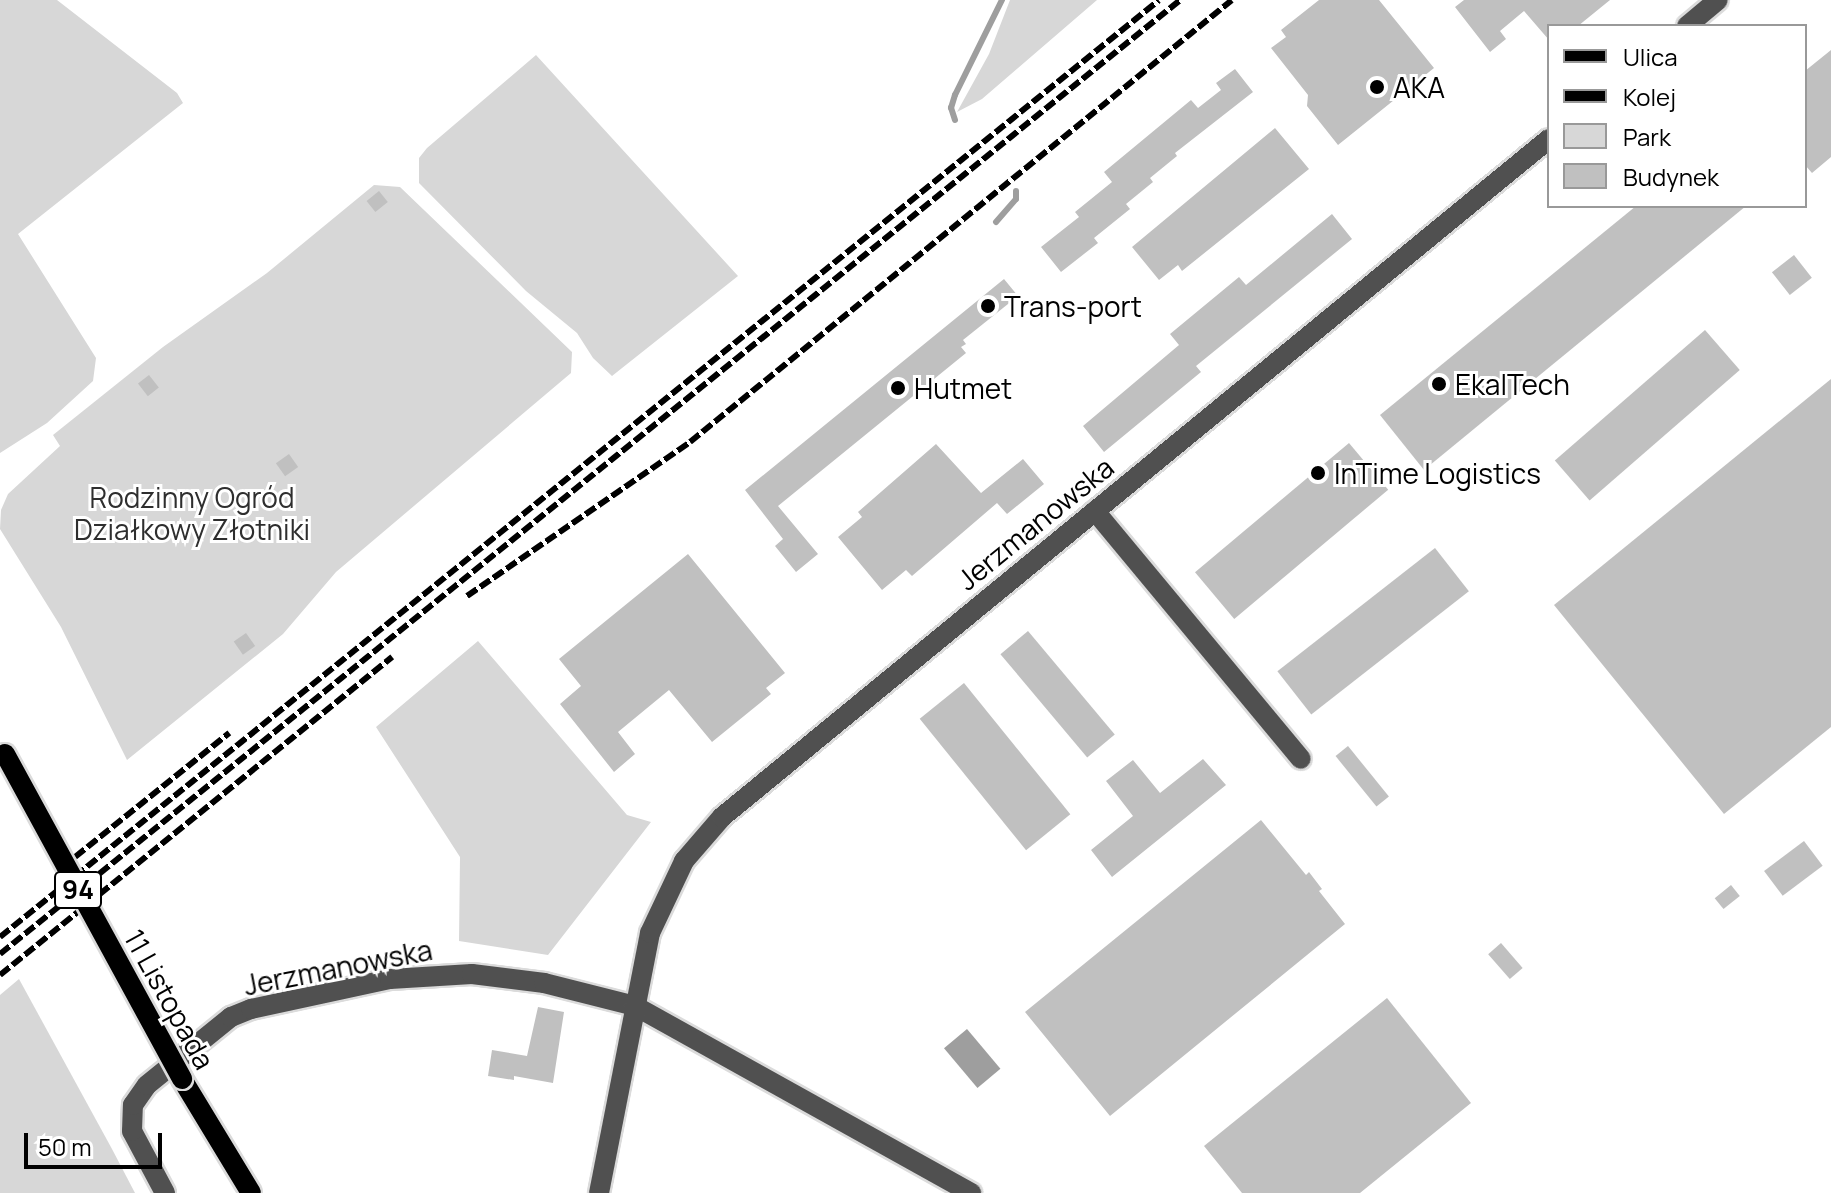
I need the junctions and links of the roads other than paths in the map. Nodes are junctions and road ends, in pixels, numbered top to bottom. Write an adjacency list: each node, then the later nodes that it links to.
1 (1718, 0): 2 (street)
2 (1689, 24)
3 (1547, 141): 4 (street, Jerzmanowska)
4 (1095, 511): 6 (street); 7 (street, Jerzmanowska)
5 (2, 749): 9 (main road, 11 Listopada / 94, bridge)
6 (1301, 759)
7 (635, 1006): 8 (street, Jerzmanowska); 10 (street, Jerzmanowska); 11 (street)
8 (165, 1193)
9 (251, 1193)
10 (599, 1193)
11 (971, 1193)

